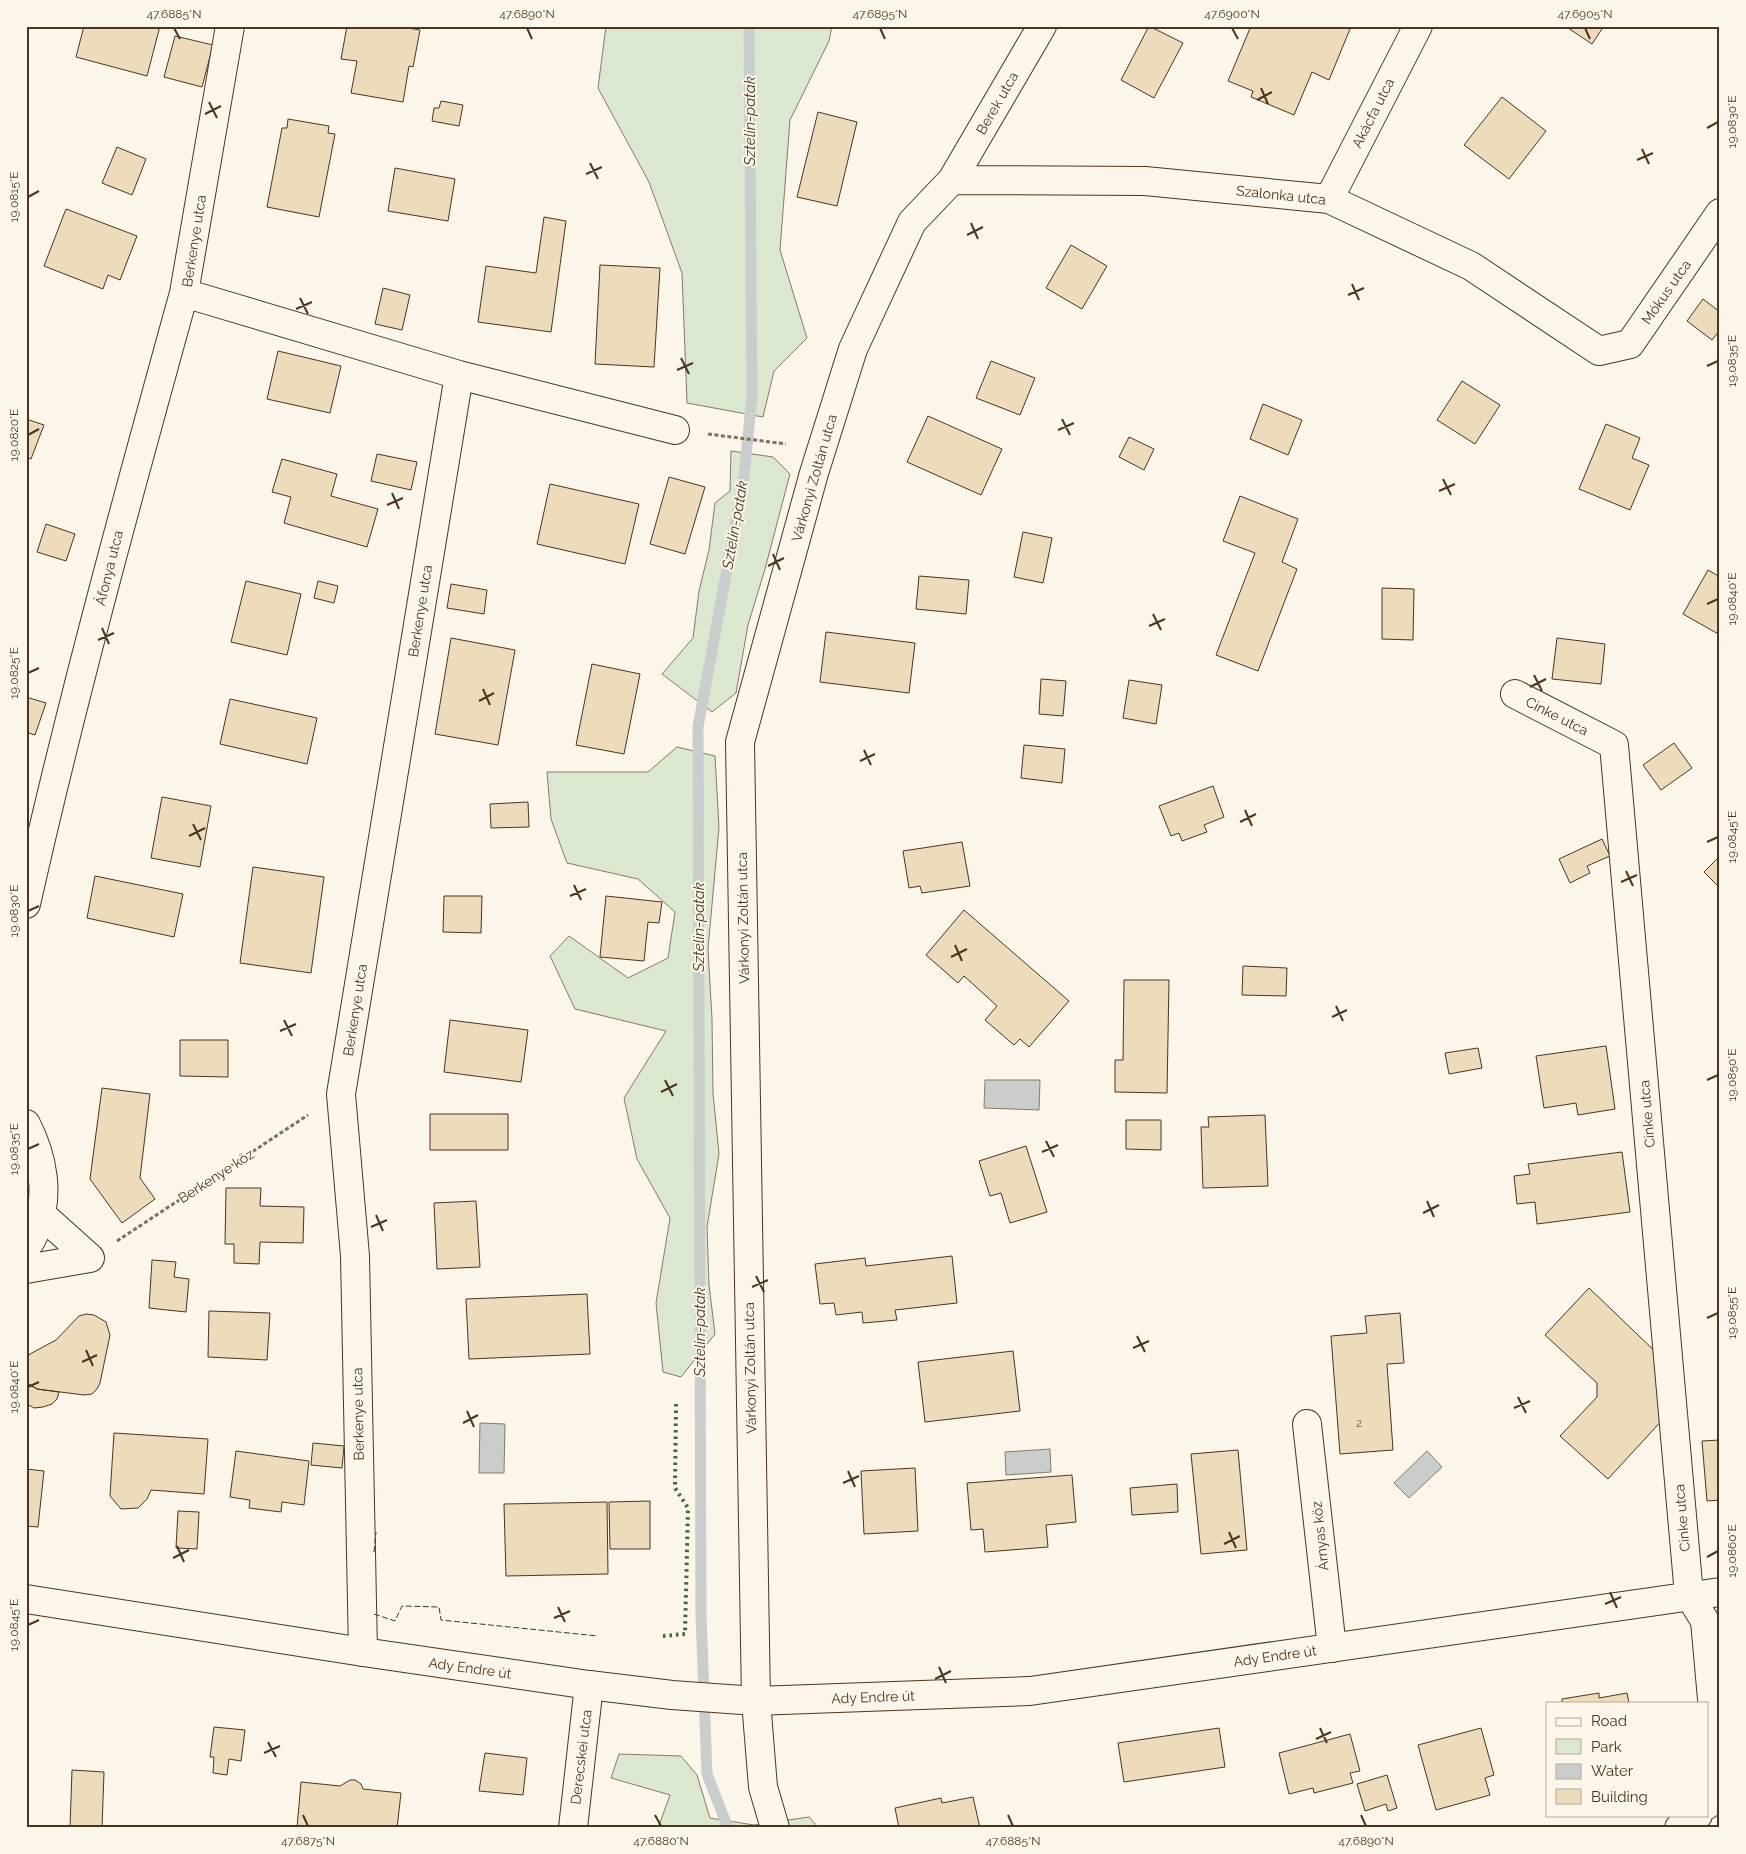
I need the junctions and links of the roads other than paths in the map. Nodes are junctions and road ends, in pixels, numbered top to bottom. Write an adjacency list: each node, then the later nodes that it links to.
1 (230, 26): 7 (street, Berkenye utca)
2 (1042, 26): 4 (street, Berek utca)
3 (1418, 26): 5 (street, Akácfa utca)
4 (952, 180): 5 (street, Szalonka utca); 24 (street, Várkonyi Zoltán utca)
5 (1329, 199): 8 (street, Szalonka utca)
6 (1720, 214): 8 (street, Mókus utca)
7 (184, 293): 9 (street, Berkenye utca); 12 (street, Áfonya utca)
8 (1599, 351)
9 (458, 375): 10 (street, Berkenye utca); 22 (street, Berkenye utca)
10 (675, 430)
11 (1515, 694): 19 (street, Cinke utca)
12 (26, 904)
13 (26, 1124): 14 (street)
14 (42, 1215): 15 (street); 16 (street)
15 (26, 1247)
16 (26, 1269)
17 (1307, 1424): 21 (street, Árnyas köz)
18 (1720, 1592): 19 (street, Ady Endre út)
19 (1689, 1595): 21 (street, Ady Endre út); 25 (street)
20 (26, 1599): 22 (street, Ady Endre út)
21 (1332, 1648): 24 (street, Ady Endre út)
22 (363, 1652): 23 (street, Ady Endre út)
23 (589, 1686): 24 (street, Ady Endre út); 27 (street, Derecskei utca)
24 (745, 1700): 28 (street, Várkonyi Zoltán utca)
25 (1708, 1804)
26 (1697, 1816): 29 (street)
27 (573, 1828)
28 (775, 1828)
29 (1679, 1828)

